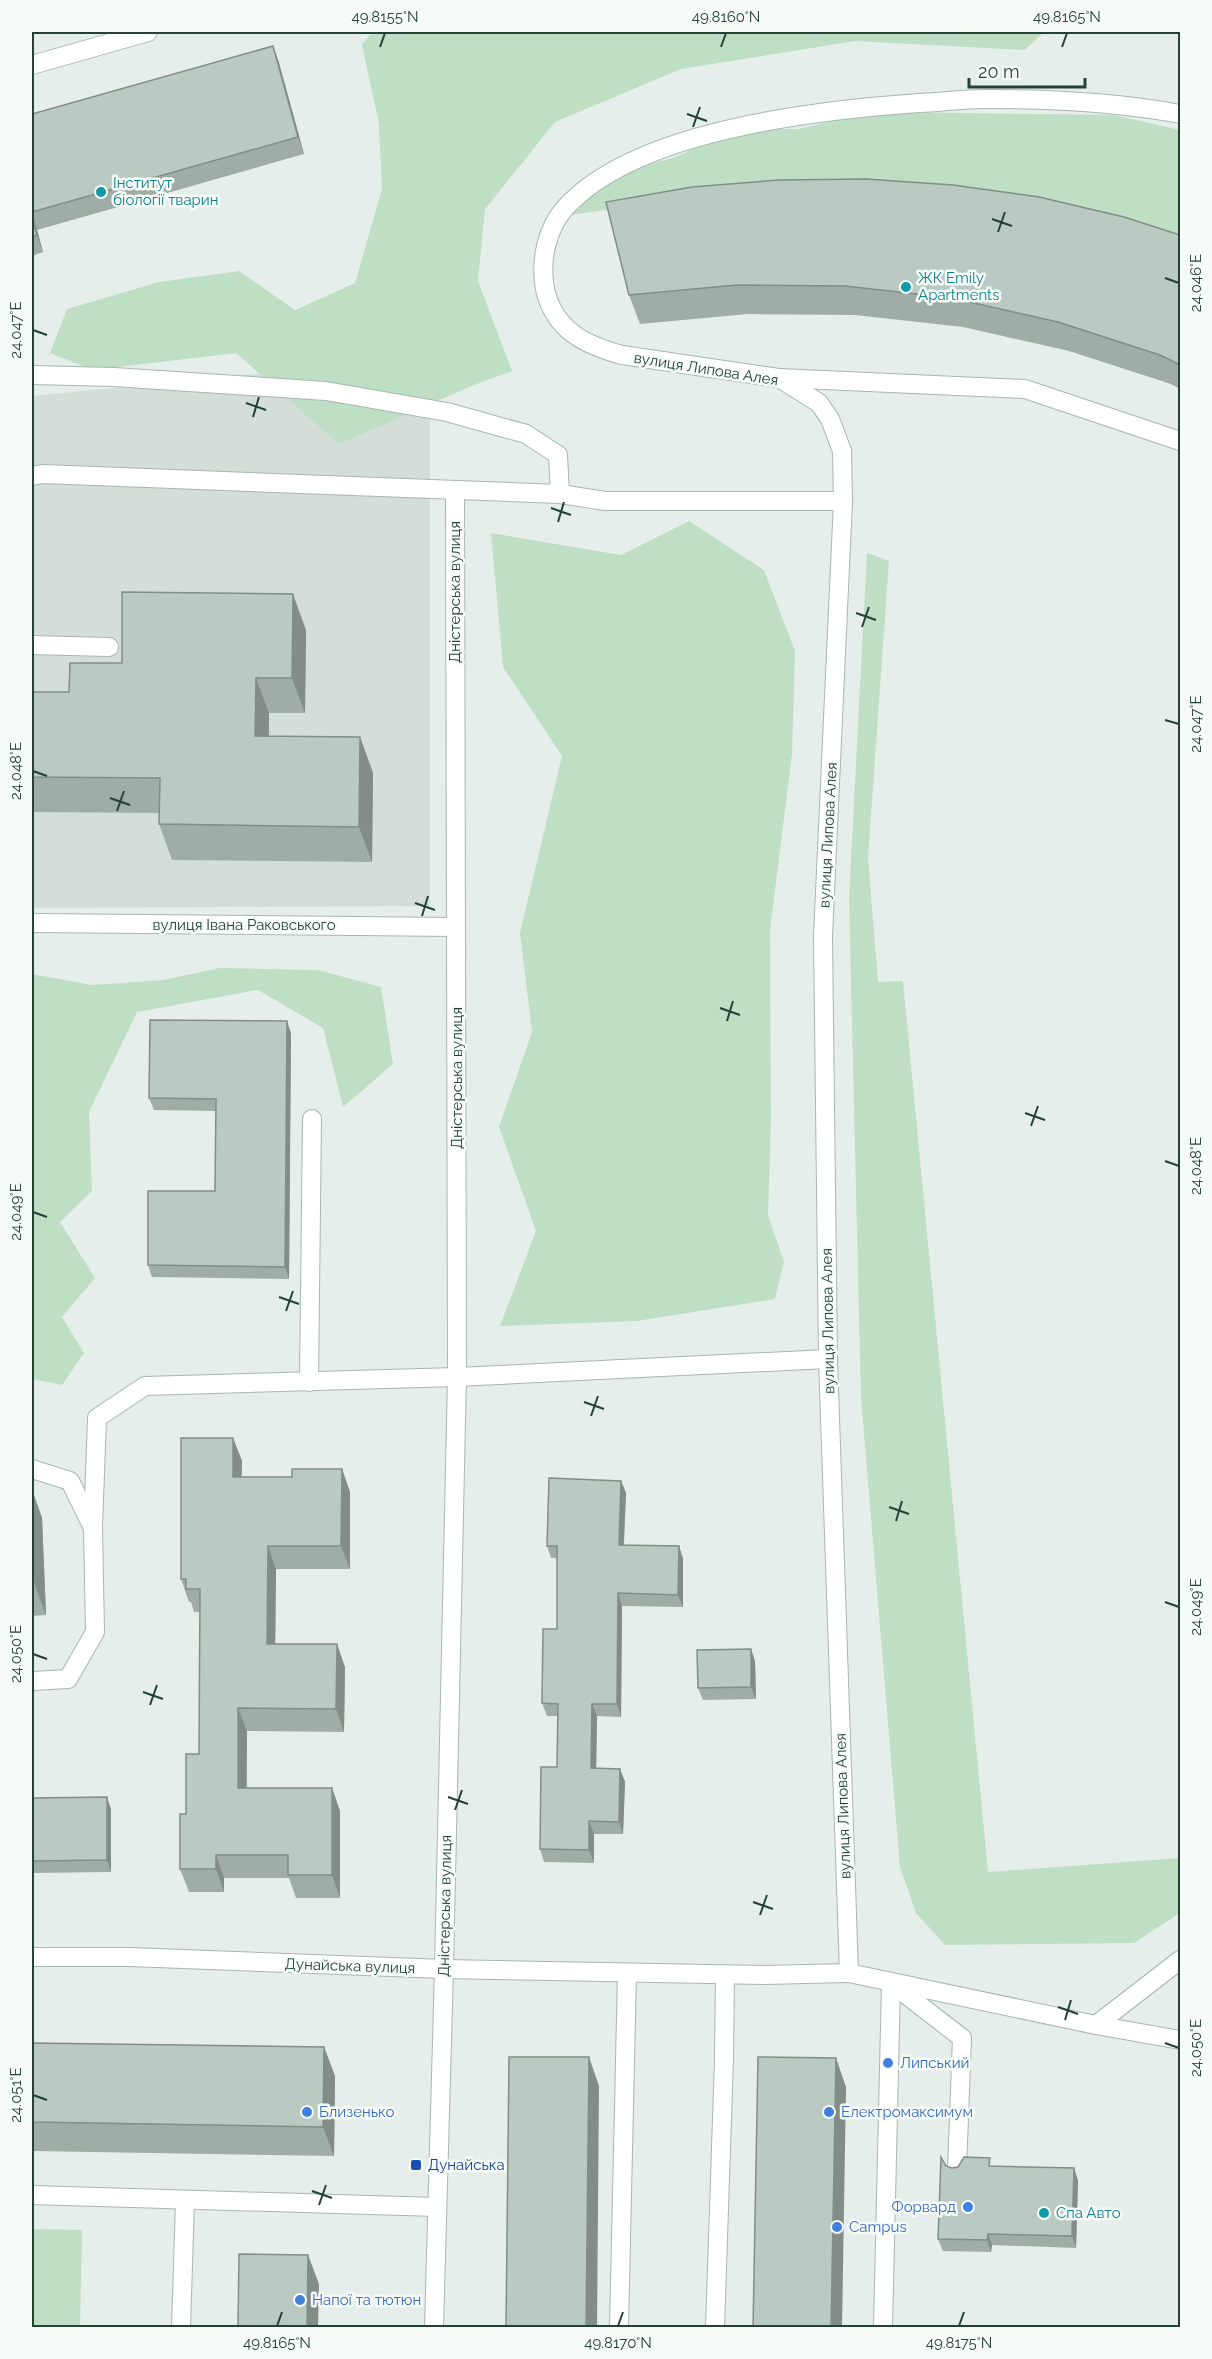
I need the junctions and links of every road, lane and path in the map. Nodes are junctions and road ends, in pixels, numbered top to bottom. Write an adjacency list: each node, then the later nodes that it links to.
1 (148, 32): 2 (street)
2 (32, 65)
3 (1180, 114): 5 (street, вулиця Липова Алея)
4 (32, 375): 9 (street)
5 (779, 378): 6 (street); 10 (street, вулиця Липова Алея)
6 (1180, 441)
7 (32, 476): 8 (street)
8 (455, 490): 9 (street); 14 (street, Дністерська вулиця)
9 (560, 494): 10 (street)
10 (843, 501): 16 (street, вулиця Липова Алея)
11 (32, 645): 12 (street)
12 (109, 647)
13 (32, 923): 14 (street, вулиця Івана Раковського)
14 (456, 927): 17 (street, Дністерська вулиця)
15 (312, 1119): 18 (street)
16 (828, 1359): 17 (street); 26 (street, вулиця Липова Алея)
17 (457, 1377): 18 (street); 24 (street, Дністерська вулиця)
18 (309, 1382): 20 (street)
19 (32, 1469): 20 (street)
20 (93, 1528): 21 (street)
21 (32, 1681)
22 (32, 1957): 24 (street, Дунайська вулиця)
23 (1180, 1960): 29 (street)
24 (444, 1970): 25 (street, Дунайська вулиця); 34 (street, Дністерська вулиця)
25 (627, 1973): 27 (street, Дунайська вулиця); 37 (street)
26 (849, 1973): 27 (street, Дунайська вулиця); 28 (street)
27 (725, 1974): 38 (street)
28 (891, 1983): 29 (street); 31 (street); 39 (street)
29 (1096, 2025): 30 (street)
30 (1180, 2040)
31 (957, 2169)
32 (32, 2195): 33 (street)
33 (185, 2201): 34 (street); 35 (street)
34 (436, 2207): 36 (street, Дністерська вулиця)
35 (181, 2328)
36 (434, 2328)
37 (619, 2328)
38 (715, 2328)
39 (883, 2328)

